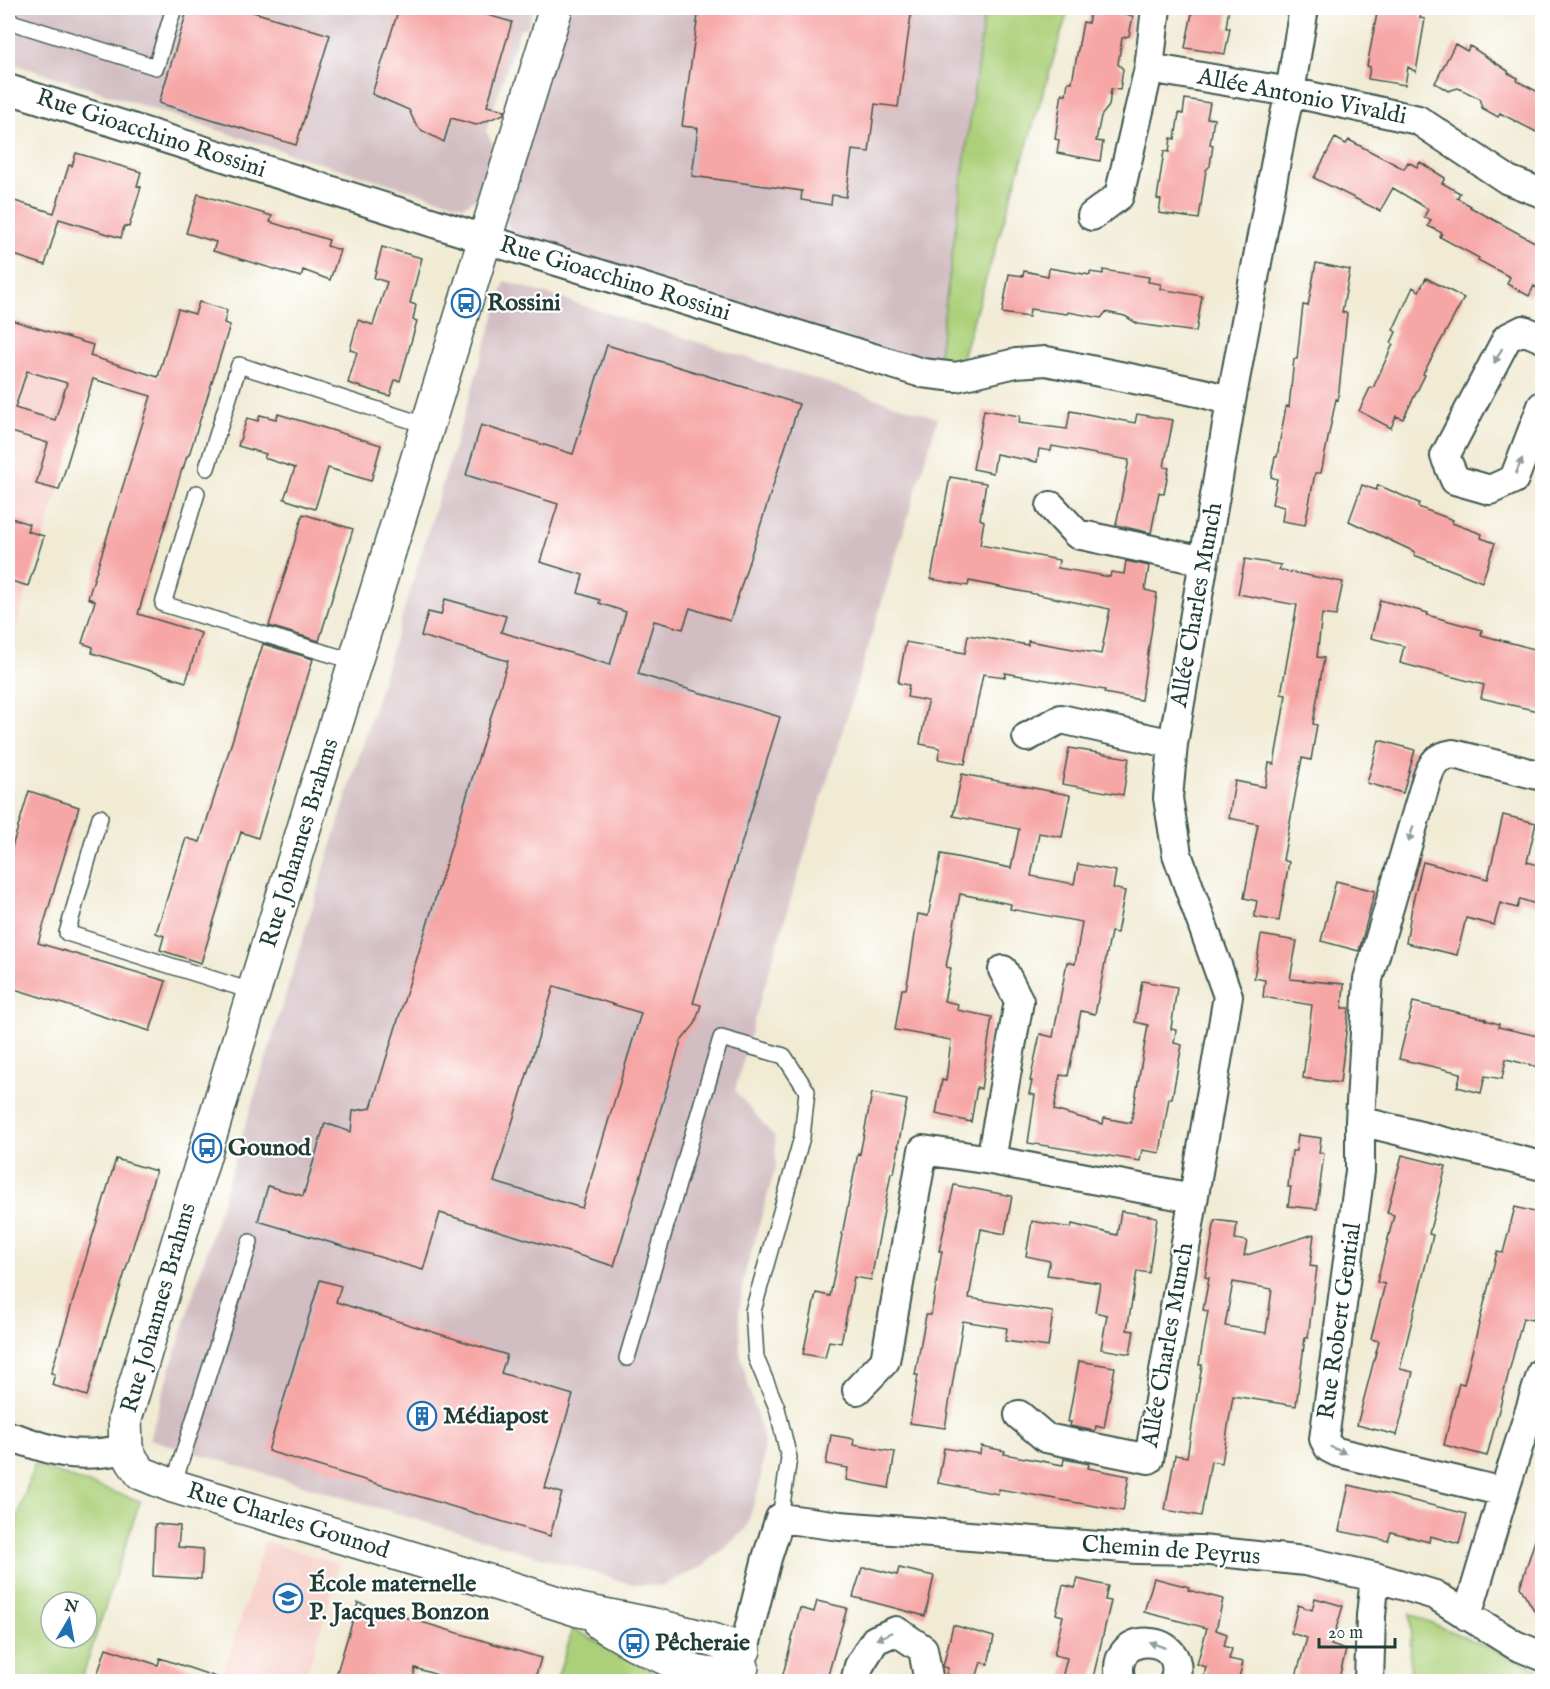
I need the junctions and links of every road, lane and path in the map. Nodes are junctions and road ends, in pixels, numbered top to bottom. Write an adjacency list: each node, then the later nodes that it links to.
1 (174, 8): 5 (lane)
2 (556, 8): 11 (street, Rue Johannes Brahms)
3 (1156, 8): 6 (street)
4 (1304, 8): 8 (street, Allée Charles Munch)
5 (8, 21)
6 (1149, 68): 8 (street, Allée Antonio Vivaldi); 10 (street)
7 (8, 88): 11 (street, Rue Gioacchino Rossini)
8 (1290, 92): 9 (street, Allée Antonio Vivaldi); 13 (street, Allée Charles Munch)
9 (1542, 193)
10 (1092, 216)
11 (485, 239): 13 (street, Rue Gioacchino Rossini); 15 (street, Rue Johannes Brahms)
12 (1542, 338): 14 (street, one-way to 14)
13 (1231, 401): 19 (street, Allée Charles Munch)
14 (1542, 406)
15 (429, 426): 16 (lane); 20 (street, Rue Johannes Brahms)
16 (207, 468)
17 (197, 493): 20 (lane)
18 (1051, 506): 19 (street)
19 (1204, 561): 22 (street, Allée Charles Munch)
20 (356, 662): 26 (street, Rue Johannes Brahms)
21 (1027, 737): 22 (street)
22 (1173, 744): 30 (street, Allée Charles Munch)
23 (1542, 776): 27 (street, Rue Robert Gential, one-way to 27)
24 (100, 818): 26 (lane)
25 (1003, 970): 28 (street)
26 (254, 993): 37 (street, Rue Johannes Brahms)
27 (1360, 1121): 29 (street); 39 (street, Rue Robert Gential, one-way to 39)
28 (991, 1160): 30 (street); 34 (street)
29 (1542, 1166)
30 (1193, 1198): 35 (street, Allée Charles Munch)
31 (250, 1242): 38 (lane)
32 (627, 1358): 40 (lane)
33 (1542, 1372): 39 (street)
34 (857, 1390)
35 (1019, 1415)
36 (8, 1436): 37 (street)
37 (126, 1449): 38 (street, Rue Charles Gounod)
38 (172, 1486): 42 (street, Rue Charles Gounod)
39 (1504, 1492): 43 (street)
40 (780, 1518): 41 (street, Chemin de Peyrus); 45 (street)
41 (1375, 1577): 43 (street, Chemin de Peyrus); 50 (street)
42 (579, 1610): 45 (street, Rue Charles Gounod); 45 (street, Rue Charles Gounod)
43 (1467, 1616): 44 (street, Chemin de Peyrus)
44 (1542, 1656)
45 (726, 1673)
46 (855, 1682): 47 (street, one-way to 46)
47 (926, 1682)
48 (1121, 1682): 49 (street, one-way to 48)
49 (1174, 1682)
50 (1369, 1682)

